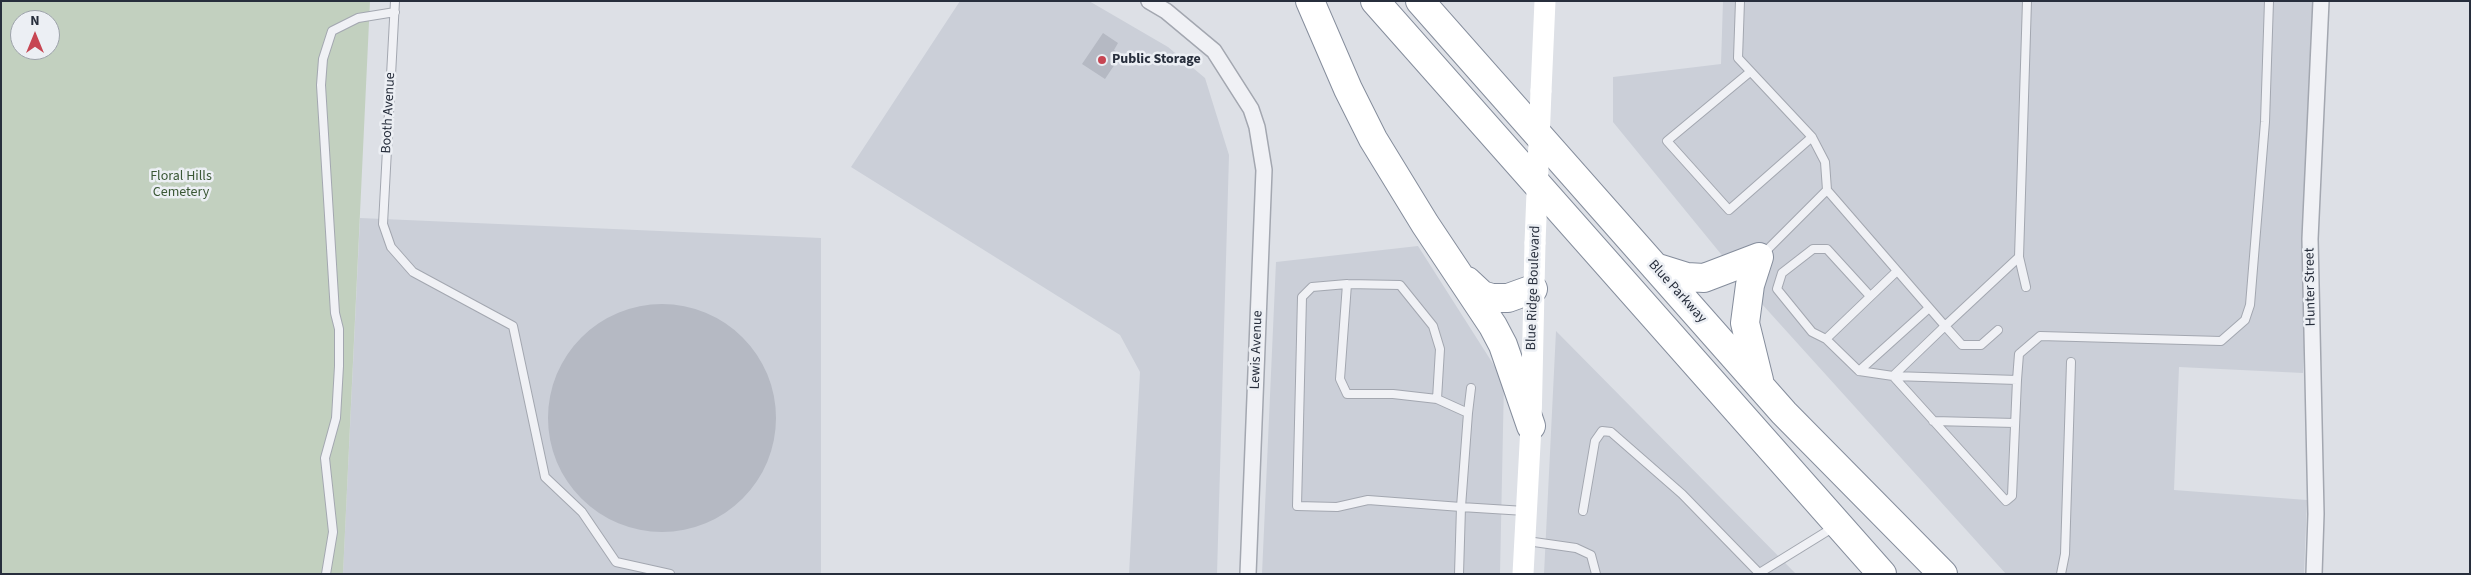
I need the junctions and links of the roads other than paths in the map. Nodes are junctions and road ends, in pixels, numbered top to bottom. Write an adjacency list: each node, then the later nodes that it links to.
1 (395, 1): 11 (lane, Booth Avenue)
2 (1149, 1): 47 (street, Lewis Avenue)
3 (1310, 1): 18 (highway)
4 (1375, 1): 42 (highway)
5 (1420, 1): 17 (highway, Blue Parkway)
6 (1545, 1): 22 (main road, Blue Ridge Boulevard, bridge)
7 (1740, 1): 12 (lane)
8 (2027, 1): 16 (lane)
9 (2269, 1): 31 (lane)
10 (2321, 1): 54 (street, Hunter Street)
11 (395, 12): 45 (lane); 46 (lane, Booth Avenue)
12 (1750, 72): 13 (lane); 13 (lane)
13 (1812, 137): 14 (lane)
14 (1827, 190): 15 (lane); 19 (lane)
15 (1760, 257): 17 (highway); 32 (highway)
16 (2019, 257): 21 (lane); 25 (lane)
17 (1655, 267): 32 (highway, Blue Parkway)
18 (1458, 271): 22 (highway); 38 (highway)
19 (1897, 271): 23 (lane); 24 (lane)
20 (1347, 284): 34 (lane); 34 (lane); 39 (lane)
21 (2026, 287)
22 (1533, 288): 38 (main road, Blue Ridge Boulevard)
23 (1870, 296): 27 (lane); 27 (lane)
24 (1929, 308): 25 (lane); 29 (lane)
25 (1945, 326): 26 (lane); 30 (lane)
26 (1998, 330)
27 (1826, 338): 29 (lane)
28 (2071, 362): 53 (lane)
29 (1859, 371): 30 (lane)
30 (1893, 376): 31 (lane); 36 (lane)
31 (2017, 380): 37 (lane)
32 (1760, 386): 52 (highway, Blue Parkway)
33 (1471, 388): 35 (lane)
34 (1437, 399): 35 (lane)
35 (1468, 413): 39 (lane)
36 (1933, 421): 37 (lane); 37 (lane)
37 (2015, 423)
38 (1531, 426): 40 (main road, Blue Ridge Boulevard)
39 (1461, 507): 40 (lane); 48 (lane)
40 (1527, 511): 43 (main road, Blue Ridge Boulevard)
41 (1583, 511): 44 (lane)
42 (1837, 524): 44 (lane); 51 (highway)
43 (1525, 540): 49 (main road, Blue Ridge Boulevard); 50 (lane)
44 (1758, 573)
45 (326, 574)
46 (670, 574)
47 (1248, 574)
48 (1459, 574)
49 (1523, 574)
50 (1596, 574)
51 (1882, 574)
52 (1944, 574)
53 (2061, 574)
54 (2314, 574)

